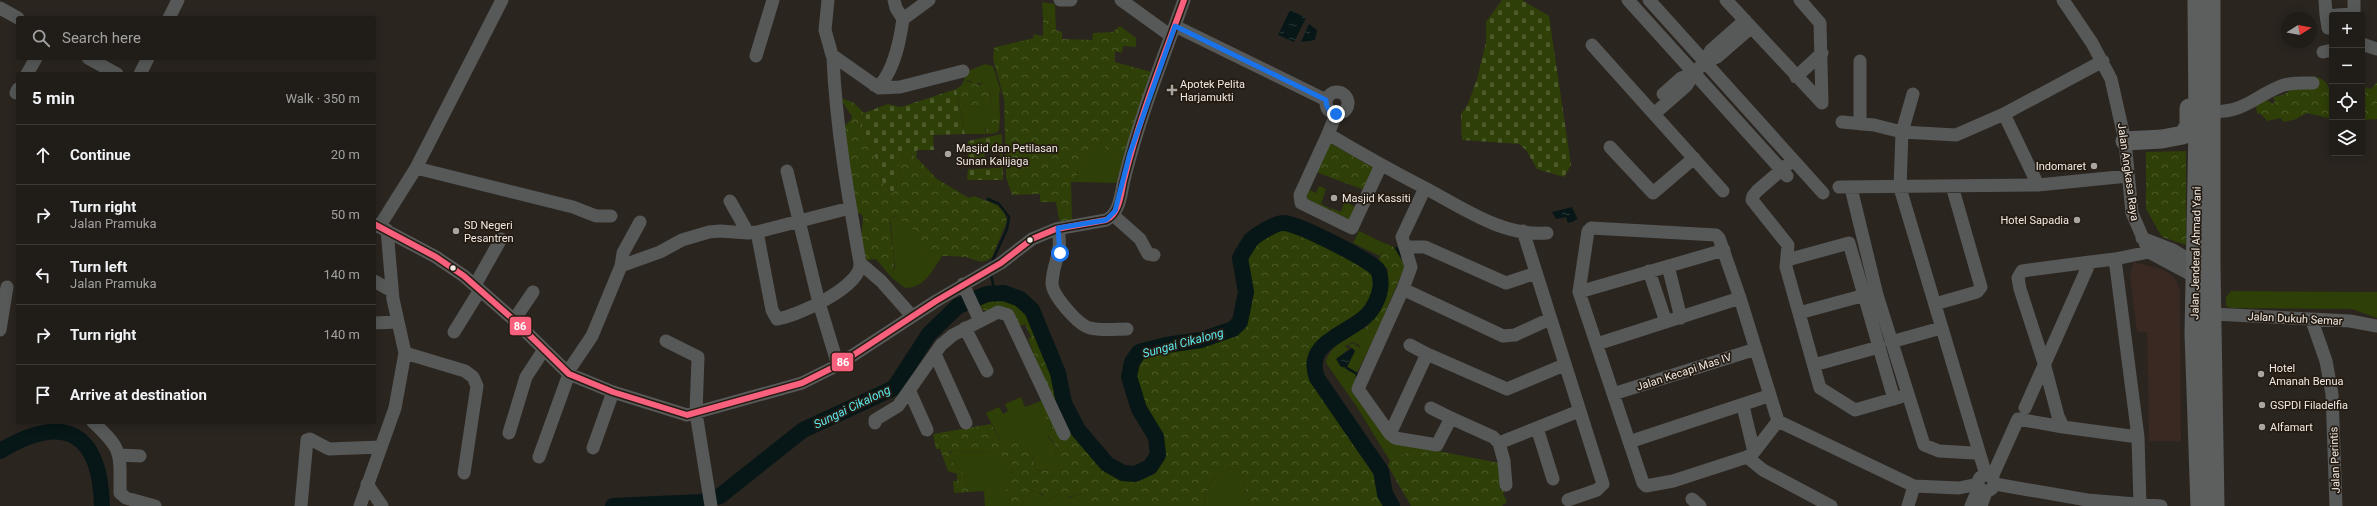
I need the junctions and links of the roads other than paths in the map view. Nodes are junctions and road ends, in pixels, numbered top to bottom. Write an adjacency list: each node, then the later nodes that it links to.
1 (178, 0): 21 (street)
2 (502, 0): 64 (street)
3 (773, 0): 33 (street)
4 (828, 0): 34 (street)
5 (894, 0): 23 (street)
6 (929, 0): 23 (street)
7 (1060, 0): 8 (street)
8 (1071, 0)
9 (1121, 0): 27 (street)
10 (1184, 0): 27 (street)
11 (1628, 0): 45 (street)
12 (1649, 0): 40 (street)
13 (1726, 0): 24 (street)
14 (1800, 0): 32 (street)
15 (2063, 0): 39 (street, Jalan Angkasa Raya)
16 (2197, 0): 28 (highway, Jalan Jenderal Ahmad Yani)
17 (2211, 0): 52 (highway, Jalan Jenderal Ahmad Yani)
18 (2325, 0): 20 (street)
19 (0, 8): 22 (street)
20 (2331, 12)
21 (169, 16)
22 (16, 17)
23 (903, 19): 48 (street)
24 (1748, 24): 40 (street); 46 (street)
25 (2329, 25): 26 (street)
26 (2328, 28)
27 (1173, 31): 50 (street); 76 (street)
28 (2198, 32): 59 (highway); 99 (highway, Jalan Jenderal Ahmad Yani)
29 (1592, 45): 51 (street)
30 (2365, 45): 31 (street)
31 (2377, 49)
32 (1822, 54): 46 (street); 46 (street)
33 (756, 56)
34 (833, 58): 48 (street); 75 (street)
35 (35, 60): 42 (street)
36 (92, 60): 43 (street)
37 (147, 60): 44 (street)
38 (1860, 61): 56 (street)
39 (2103, 61): 54 (street); 59 (street, Jalan Angkasa Raya)
40 (1705, 62): 45 (street); 62 (street)
41 (963, 71): 48 (street)
42 (28, 72)
43 (112, 72)
44 (141, 72)
45 (1694, 73): 51 (street); 66 (street)
46 (1796, 77)
47 (2312, 83): 52 (street)
48 (874, 85)
49 (1913, 94): 57 (street)
50 (1326, 100): 53 (street); 53 (street)
51 (1651, 111): 61 (street)
52 (2212, 112): 99 (highway, Jalan Jenderal Ahmad Yani)
53 (1336, 114): 58 (street)
54 (2004, 114): 57 (street); 68 (street)
55 (1842, 122): 56 (street)
56 (1860, 124): 57 (street)
57 (1902, 132): 71 (street)
58 (1328, 134): 63 (street); 63 (street)
59 (2125, 141): 67 (street, Jalan Angkasa Raya)
60 (1610, 147): 61 (street)
61 (1694, 158): 72 (street)
62 (1795, 163): 66 (street); 73 (street)
63 (1381, 165): 70 (street)
64 (416, 168): 77 (street); 80 (street)
65 (786, 171): 78 (street)
66 (1784, 173): 92 (street)
67 (2128, 176): 68 (street); 85 (street, Jalan Angkasa Raya)
68 (2038, 185): 69 (street)
69 (1952, 186): 71 (street); 111 (street)
70 (1425, 188): 82 (street); 87 (street)
71 (1900, 188): 111 (street); 132 (street)
72 (1723, 190)
73 (1823, 193)
74 (730, 201): 83 (street)
75 (850, 208): 78 (street); 94 (street)
76 (1113, 214): 81 (street); 90 (street)
77 (611, 216)
78 (799, 221): 83 (street); 110 (street)
79 (640, 222): 95 (street)
80 (380, 227): 102 (street); 105 (street)
81 (1058, 228): 103 (street); 126 (street)
82 (1523, 231): 84 (street); 98 (street)
83 (752, 233): 95 (street); 110 (street)
84 (1547, 233)
85 (2142, 238): 89 (street, Jalan Angkasa Raya); 99 (street)
86 (501, 239): 102 (street)
87 (1405, 247): 98 (street); 104 (street)
88 (1724, 250): 96 (street); 107 (street); 109 (street)
89 (2149, 252): 91 (street); 99 (street)
90 (1154, 256)
91 (2115, 259): 93 (street); 164 (street)
92 (1787, 260): 108 (street); 112 (street)
93 (2090, 262): 138 (street); 138 (street)
94 (860, 263): 110 (street); 114 (street)
95 (621, 266): 143 (street)
96 (1668, 266): 97 (street); 116 (street)
97 (1648, 271): 107 (street); 121 (street)
98 (1536, 273): 117 (street)
99 (2203, 275): 113 (highway, Jalan Jenderal Ahmad Yani); 192 (highway, Jalan Jenderal Ahmad Yani)
100 (376, 282): 105 (street)
101 (8, 287): 127 (street)
102 (477, 287): 118 (street); 128 (street)
103 (965, 287): 114 (street); 115 (street)
104 (1402, 289): 117 (street); 163 (street)
105 (392, 291): 120 (street)
106 (533, 292): 118 (street)
107 (1579, 292): 130 (street)
108 (1865, 295): 112 (street); 132 (street)
109 (1740, 298): 116 (street); 133 (street)
110 (819, 303): 141 (street)
111 (1935, 304): 125 (street)
112 (1799, 314): 140 (street)
113 (2212, 314): 119 (street, Jalan Dukuh Semar); 193 (highway, Jalan Jenderal Ahmad Yani)
114 (912, 316): 141 (street)
115 (978, 316): 124 (street); 162 (street)
116 (1681, 318): 121 (street)
117 (1550, 319): 139 (street)
118 (514, 320): 134 (street)
119 (2312, 321): 123 (street, Jalan Dukuh Semar); 194 (street, Jalan Perintis)
120 (398, 322): 122 (street); 135 (street)
121 (1666, 322): 130 (street)
122 (376, 324)
123 (2377, 326)
124 (965, 328): 136 (street); 142 (street)
125 (1941, 328): 132 (street); 176 (street)
126 (1127, 329)
127 (0, 330)
128 (454, 332)
129 (666, 341): 152 (street)
130 (1597, 344): 146 (street)
131 (1410, 345): 137 (street)
132 (1885, 345): 140 (street); 140 (street); 169 (street)
133 (1756, 349): 146 (street, Jalan Kecapi Mas IV); 147 (street)
134 (543, 351): 143 (street); 161 (street)
135 (405, 353): 167 (street); 174 (street)
136 (935, 354): 145 (street); 156 (street)
137 (1427, 354): 139 (street); 163 (street)
138 (2044, 363): 150 (street); 158 (street)
139 (1564, 365): 151 (street)
140 (1814, 365)
141 (838, 366): 152 (street)
142 (987, 371)
143 (568, 374): 144 (street); 173 (street)
144 (613, 392): 152 (street); 168 (street)
145 (910, 392): 155 (street); 160 (street)
146 (1614, 394): 165 (street)
147 (1768, 396): 148 (street); 154 (street)
148 (1743, 406): 165 (street); 171 (street)
149 (1431, 408): 153 (street)
150 (2025, 408)
151 (1579, 411): 159 (street); 180 (street)
152 (696, 413): 186 (street)
153 (1451, 418): 163 (street); 166 (street)
154 (1778, 421): 171 (street); 179 (street)
155 (875, 423)
156 (966, 423)
157 (94, 424): 170 (street)
158 (2063, 427): 164 (street); 176 (street)
159 (1537, 428): 166 (street); 175 (street)
160 (927, 430)
161 (509, 433)
162 (1064, 434)
163 (1390, 434)
164 (2138, 437): 181 (street)
165 (1629, 442): 171 (street)
166 (1499, 443): 178 (street)
167 (381, 447): 177 (street); 183 (street)
168 (593, 448)
169 (1974, 453)
170 (120, 455): 172 (street); 182 (street)
171 (1750, 455): 187 (street)
172 (140, 456)
173 (539, 457)
174 (464, 473)
175 (1553, 479)
176 (1986, 483): 179 (street); 181 (street); 189 (street); 190 (street)
177 (367, 484): 184 (street); 185 (street)
178 (1506, 485)
179 (1914, 486): 188 (street)
180 (1568, 500)
181 (2140, 505): 191 (street)
182 (155, 506)
183 (301, 506)
184 (360, 506)
185 (382, 506)
186 (710, 506)
187 (1831, 506)
188 (1908, 506)
189 (1971, 506)
190 (1981, 506)
191 (2161, 506)
192 (2200, 506)
193 (2215, 506)
194 (2336, 506)

